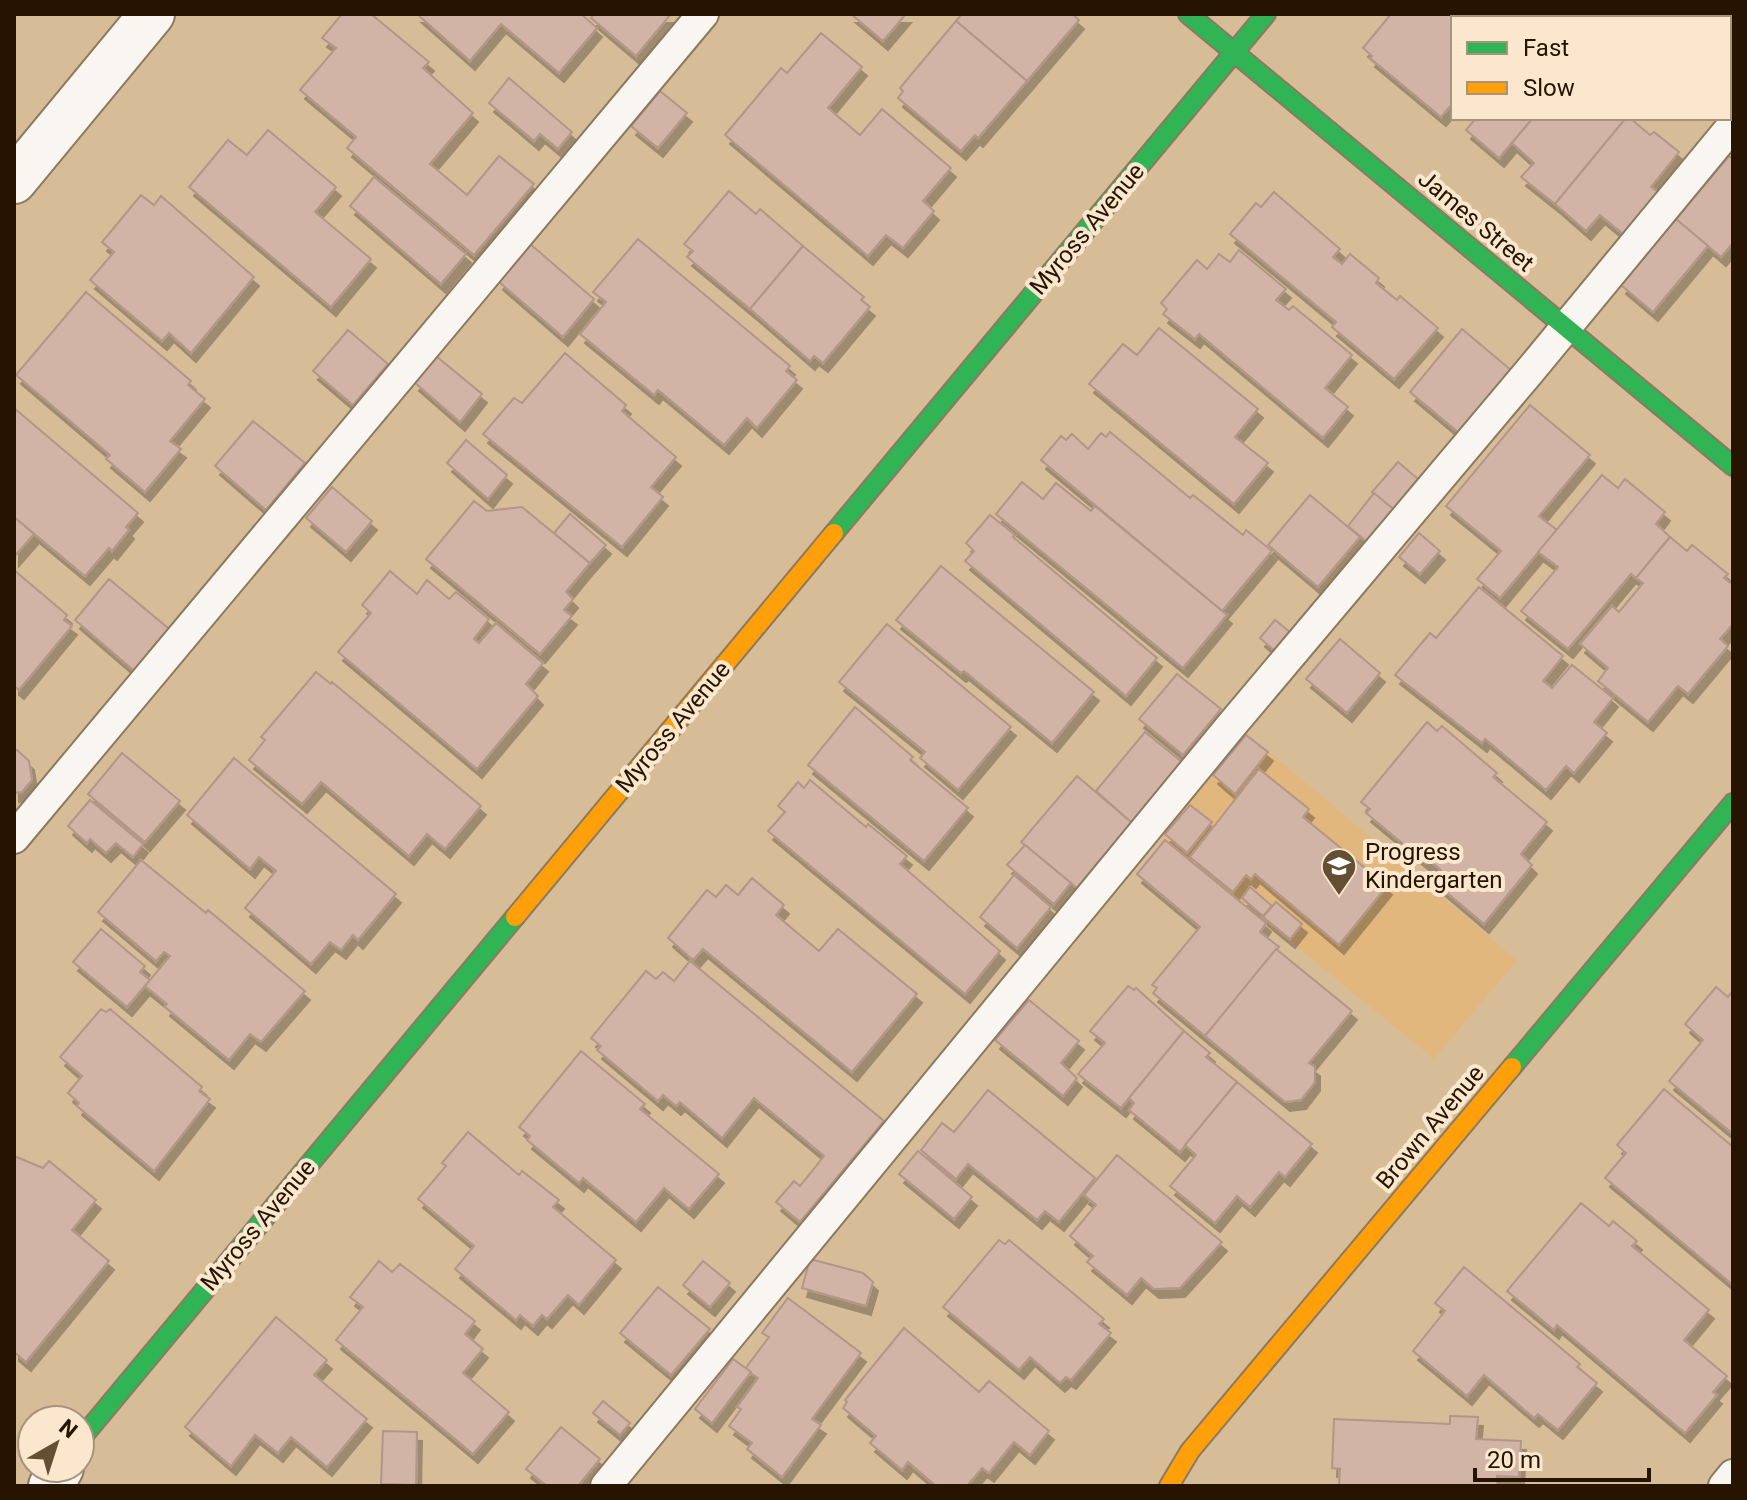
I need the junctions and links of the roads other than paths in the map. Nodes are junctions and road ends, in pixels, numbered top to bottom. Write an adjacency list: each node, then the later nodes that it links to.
1 (152, 14): 7 (street)
2 (703, 14): 11 (lane)
3 (1188, 14): 5 (street, James Street)
4 (1266, 14): 5 (street, Myross Avenue)
5 (1234, 51): 8 (street, James Street); 12 (street, Myross Avenue)
6 (1733, 125): 8 (lane)
7 (14, 181)
8 (1566, 326): 9 (street, James Street); 14 (lane)
9 (1733, 466)
10 (1733, 803): 15 (street, Brown Avenue)
11 (14, 838)
12 (96, 1421)
13 (1733, 1475): 16 (lane)
14 (606, 1486)
15 (1169, 1486)
16 (1724, 1486)

